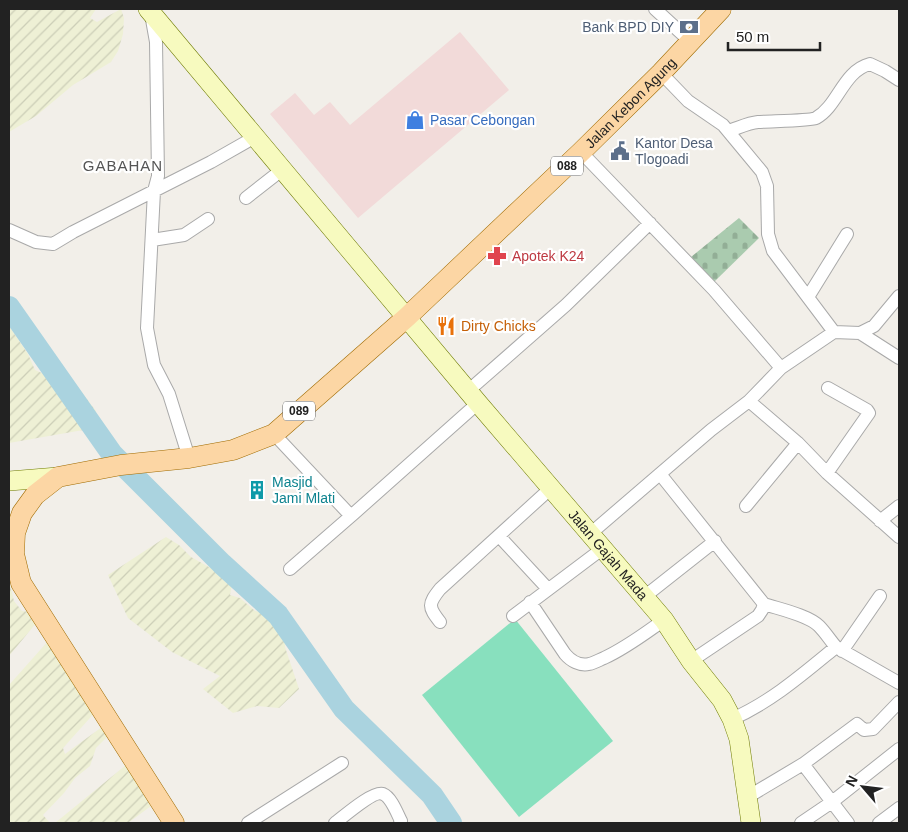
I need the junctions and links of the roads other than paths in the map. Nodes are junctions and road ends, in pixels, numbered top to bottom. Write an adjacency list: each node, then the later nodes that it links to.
1 (655, 9): 4 (street)
2 (721, 9): 4 (main road, Jalan Kebon Agung / 088)
3 (149, 10): 8 (main road, Jalan Gajah Mada); 11 (street)
4 (691, 42): 5 (main road, Jalan Kebon Agung / 088)
5 (661, 73): 7 (street); 9 (main road, Jalan Kebon Agung / 088)
6 (899, 80): 7 (street)
7 (728, 131): 19 (street)
8 (256, 137): 10 (main road, Jalan Gajah Mada); 11 (street)
9 (582, 152): 14 (street); 20 (main road, Jalan Kebon Agung / 088)
10 (283, 169): 12 (street); 20 (main road, Jalan Gajah Mada)
11 (154, 191): 15 (street); 17 (street)
12 (246, 198)
13 (208, 219): 17 (street)
14 (650, 223): 24 (street); 26 (street)
15 (9, 230)
16 (847, 234): 19 (street)
17 (152, 240): 30 (street)
18 (899, 296): 22 (street)
19 (808, 298): 21 (street)
20 (407, 317): 26 (main road, Jalan Gajah Mada); 28 (main road, 089)
21 (834, 332): 22 (street); 24 (street)
22 (860, 333): 23 (street)
23 (899, 358)
24 (781, 368): 27 (street)
25 (828, 388): 31 (street)
26 (473, 397): 35 (main road, Jalan Gajah Mada); 38 (street)
27 (749, 401): 29 (street); 32 (street)
28 (274, 434): 30 (main road, 089); 38 (street)
29 (798, 443): 31 (street); 36 (street)
30 (189, 458): 33 (main road, 089)
31 (827, 473): 39 (street)
32 (660, 474): 40 (street); 43 (street)
33 (58, 477): 34 (main road); 47 (main road, 089)
34 (9, 481)
35 (551, 488): 40 (main road, Jalan Gajah Mada); 41 (street)
36 (746, 506)
37 (899, 506): 39 (street)
38 (351, 516): 46 (street)
39 (880, 521): 42 (street)
40 (590, 534): 44 (main road, Jalan Gajah Mada)
41 (499, 536): 48 (street); 55 (street)
42 (899, 537)
43 (715, 541): 50 (street); 52 (street)
44 (602, 549): 48 (street); 50 (main road, Jalan Gajah Mada)
45 (9, 561): 47 (main road)
46 (290, 569)
47 (21, 583): 67 (main road, 089)
48 (548, 589): 51 (street)
49 (880, 596): 56 (street)
50 (644, 597): 54 (main road, Jalan Gajah Mada)
51 (530, 602): 53 (street); 54 (street)
52 (764, 604): 56 (street); 57 (street)
53 (513, 616)
54 (664, 620): 57 (main road, Jalan Gajah Mada)
55 (440, 622)
56 (839, 649): 58 (street); 60 (street)
57 (691, 661): 60 (main road, Jalan Gajah Mada)
58 (899, 683)
59 (899, 702): 63 (street)
60 (732, 719): 64 (main road, Jalan Gajah Mada)
61 (899, 750): 65 (street)
62 (342, 763): 68 (street)
63 (803, 764): 64 (street); 65 (street)
64 (746, 798): 71 (main road, Jalan Gajah Mada)
65 (832, 802): 72 (street); 73 (street)
66 (899, 808): 74 (street)
67 (174, 823)
68 (248, 823)
69 (335, 823): 70 (street)
70 (400, 823)
71 (751, 823)
72 (801, 823)
73 (848, 823)
74 (879, 823)

